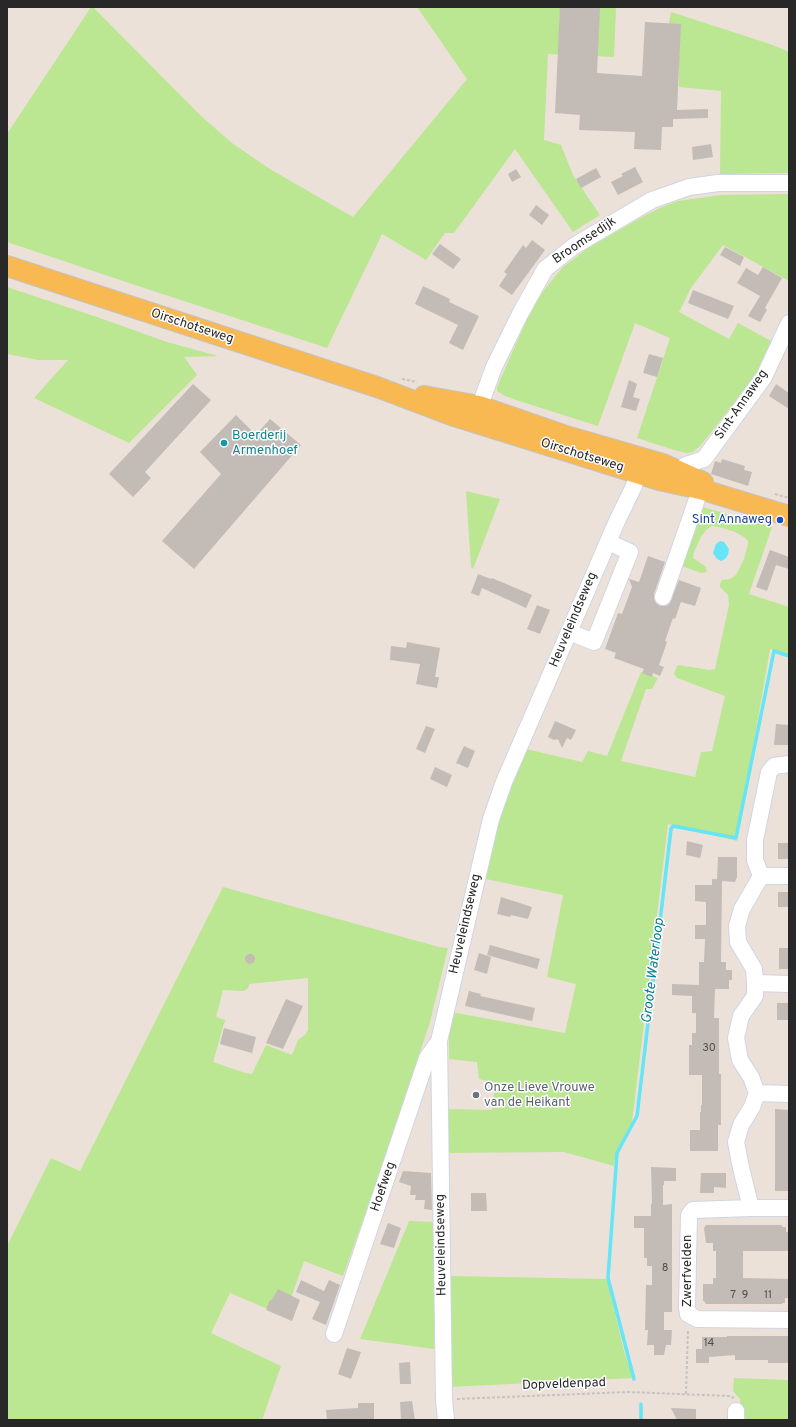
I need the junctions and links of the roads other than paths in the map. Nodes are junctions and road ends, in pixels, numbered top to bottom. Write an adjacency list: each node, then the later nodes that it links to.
1 (789, 183): 4 (street, Broomsedijk)
2 (7, 266): 4 (main road, Oirschotseweg)
3 (789, 324): 6 (street, Sint-Annaweg)
4 (477, 414): 5 (main road, Oirschotseweg)
5 (640, 466): 6 (main road, Oirschotseweg); 7 (main road, Oirschotseweg); 10 (street, Heuveleindseweg)
6 (678, 470): 7 (main road, Oirschotseweg)
7 (701, 486): 8 (main road, Oirschotseweg); 9 (main road, Oirschotseweg); 11 (street)
8 (789, 508)
9 (789, 516)
10 (608, 542): 12 (street, Heuveleindseweg); 12 (street)
11 (663, 597)
12 (569, 632): 18 (street, Heuveleindseweg)
13 (789, 764): 14 (street)
14 (761, 876): 15 (street); 16 (street)
15 (789, 876)
16 (755, 983): 17 (street); 19 (street)
17 (789, 984)
18 (439, 1041): 24 (street, Hoefweg); 25 (street, Heuveleindseweg)
19 (757, 1093): 20 (street); 21 (street)
20 (789, 1094)
21 (751, 1208): 22 (street, Zwerfvelden); 23 (street, Zwerfvelden)
22 (789, 1208)
23 (789, 1320)
24 (334, 1334)
25 (446, 1420)

